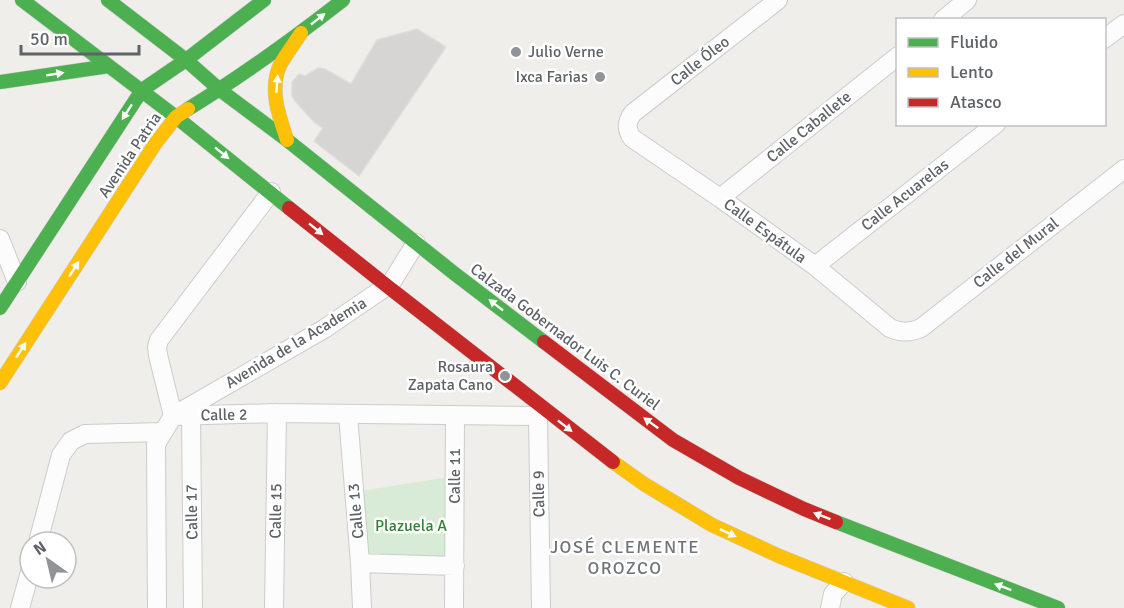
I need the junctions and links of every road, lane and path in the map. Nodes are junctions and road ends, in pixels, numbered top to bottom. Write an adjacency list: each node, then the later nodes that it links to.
1 (22, 0): 13 (main road)
2 (108, 0): 12 (main road, Calzada Gobernador Luis C. Curiel)
3 (264, 0): 12 (main road, Avenida Patria)
4 (343, 0): 9 (main road, Avenida Patria, one-way to 4)
5 (778, 0): 18 (street, Calle Óleo)
6 (967, 0): 7 (street)
7 (945, 18)
8 (1124, 24): 10 (street)
9 (301, 33): 16 (main road, Avenida Patria); 20 (main road, one-way to 9)
10 (1106, 38)
11 (896, 57): 23 (street, Calle Caballete)
12 (186, 60): 15 (main road, Avenida Patria); 16 (main road, Calzada Gobernador Luis C. Curiel)
13 (109, 66): 14 (main road, one-way to 13); 15 (main road)
14 (0, 82)
15 (142, 90): 17 (main road); 27 (main road, Avenida Patria, one-way to 27)
16 (220, 90): 17 (main road, Avenida Patria); 20 (main road, Calzada Gobernador Luis C. Curiel)
17 (176, 117): 22 (main road, one-way to 22); 31 (main road, Avenida Patria, one-way to 17)
18 (627, 126): 23 (street, Calle Espátula)
19 (993, 126): 26 (street, Calle Acuarelas)
20 (287, 140): 25 (main road, Calzada Gobernador Luis C. Curiel)
21 (1124, 169): 30 (street, Calle del Mural)
22 (271, 192): 28 (main road, one-way to 28); 35 (street)
23 (720, 198): 26 (street, Calle Espátula)
24 (0, 239): 27 (street)
25 (416, 243): 28 (street, Avenida de la Academia); 52 (main road, Calzada Gobernador Luis C. Curiel, one-way to 25)
26 (815, 266): 30 (street, Calle Espátula)
27 (17, 282): 29 (main road, Avenida Patria)
28 (387, 286): 35 (street, Avenida de la Academia); 41 (main road, one-way to 41)
29 (0, 309)
30 (906, 333)
31 (0, 383)
32 (278, 413): 33 (street, Calle 2); 35 (street, Calle 2); 46 (street, Calle 15)
33 (348, 415): 34 (street, Calle 2); 39 (street, Calle 13)
34 (455, 415): 36 (street, Calle 2); 40 (street, Calle 11)
35 (182, 416): 37 (street, Avenida de la Academia); 45 (street, Calle 17)
36 (538, 416): 49 (street, Calle 9)
37 (163, 432): 38 (street); 44 (street, Avenida de la Academia)
38 (41, 530)
39 (360, 563): 40 (street); 47 (street, Calle 13)
40 (455, 566): 48 (street, Calle 11)
41 (844, 582): 50 (street); 51 (main road)
42 (25, 590): 43 (street)
43 (20, 608)
44 (157, 608)
45 (193, 608)
46 (274, 608)
47 (362, 608)
48 (454, 608)
49 (541, 608)
50 (830, 608)
51 (908, 608)
52 (1058, 608)

